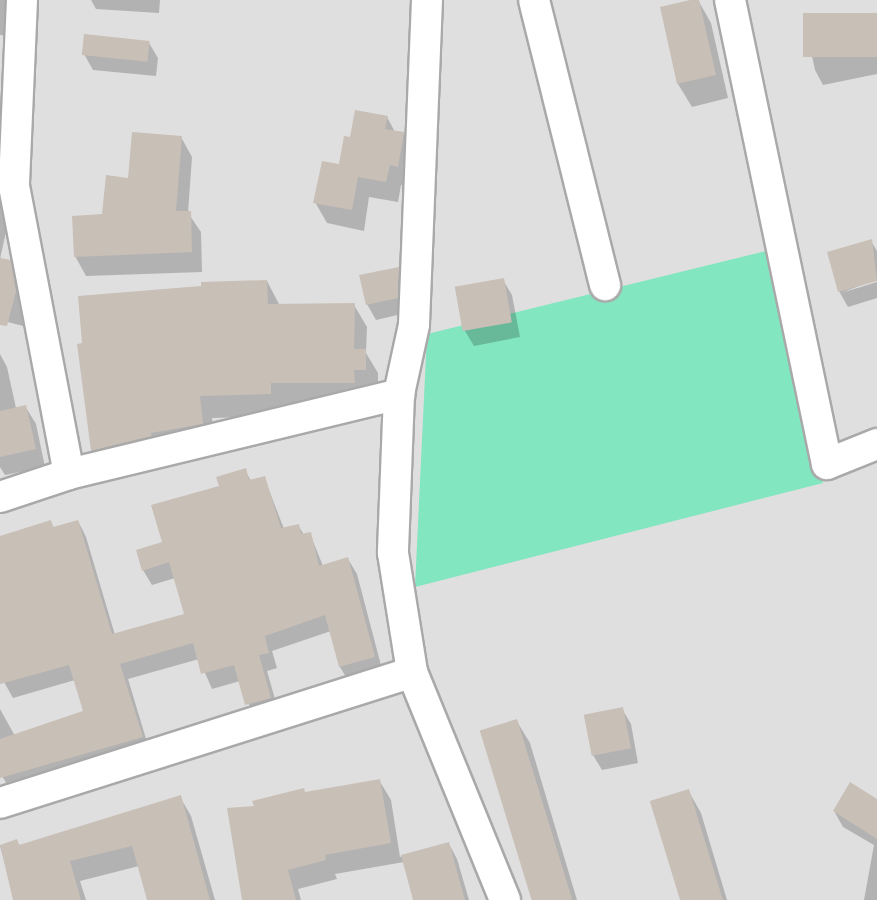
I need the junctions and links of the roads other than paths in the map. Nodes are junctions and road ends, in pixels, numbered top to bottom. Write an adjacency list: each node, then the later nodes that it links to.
1 (22, 0): 8 (street)
2 (427, 0): 6 (street)
3 (534, 0): 5 (street)
4 (730, 0): 7 (street)
5 (605, 285)
6 (399, 393): 8 (street); 10 (street)
7 (877, 444)
8 (69, 474): 9 (street)
9 (0, 497)
10 (412, 672): 11 (street); 12 (street)
11 (0, 803)
12 (505, 900)

